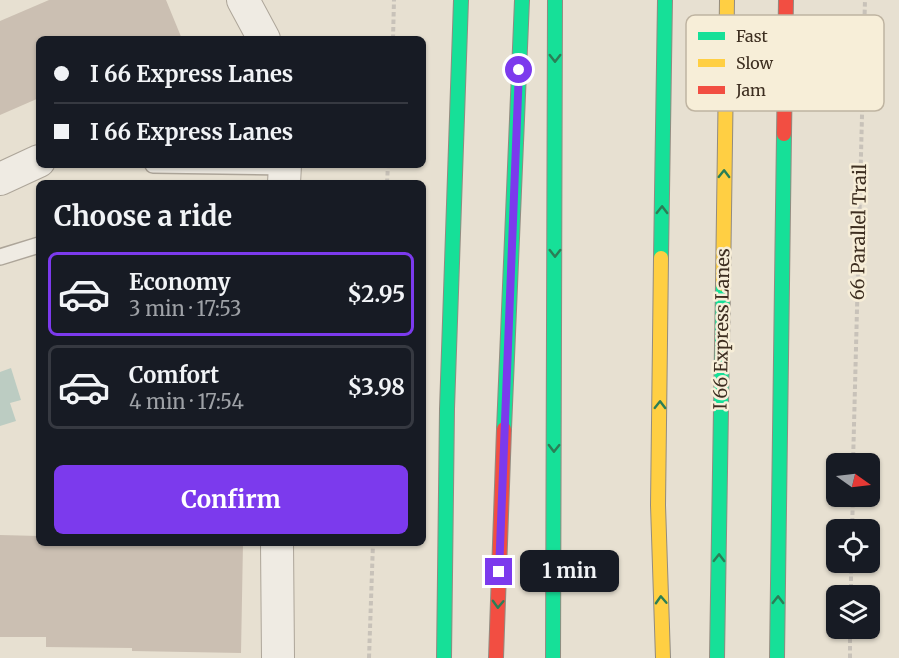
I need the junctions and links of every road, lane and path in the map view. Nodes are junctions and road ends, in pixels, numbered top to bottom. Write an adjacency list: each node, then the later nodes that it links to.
1 (243, 0): 13 (street)
2 (394, 0): 14 (path)
3 (461, 0): 27 (highway)
4 (522, 0): 33 (highway, one-way to 33)
5 (555, 0): 34 (highway, one-way to 34)
6 (665, 0): 35 (highway, one-way to 6)
7 (727, 0): 10 (highway, I 66 Express Lanes, one-way to 7)
8 (788, 0): 11 (highway, one-way to 8)
9 (865, 0): 12 (path, 66 Parallel Trail)
10 (727, 15)
11 (787, 15)
12 (865, 15)
13 (262, 36)
14 (393, 36)
15 (725, 111): 36 (highway, I 66 Express Lanes, one-way to 15)
16 (785, 111): 37 (highway, one-way to 16)
17 (862, 111): 24 (path, 66 Parallel Trail)
18 (36, 162): 21 (street)
19 (210, 168): 20 (lane)
20 (285, 172)
21 (0, 179)
22 (36, 246): 23 (lane)
23 (0, 257)
24 (854, 453)
25 (277, 546): 29 (street)
26 (373, 546): 30 (path)
27 (445, 553): 31 (highway); 32 (highway)
28 (850, 639): 38 (path)
29 (278, 658)
30 (369, 658)
31 (436, 658)
32 (444, 658)
33 (496, 658)
34 (553, 658)
35 (663, 658)
36 (717, 658)
37 (777, 658)
38 (850, 658)

